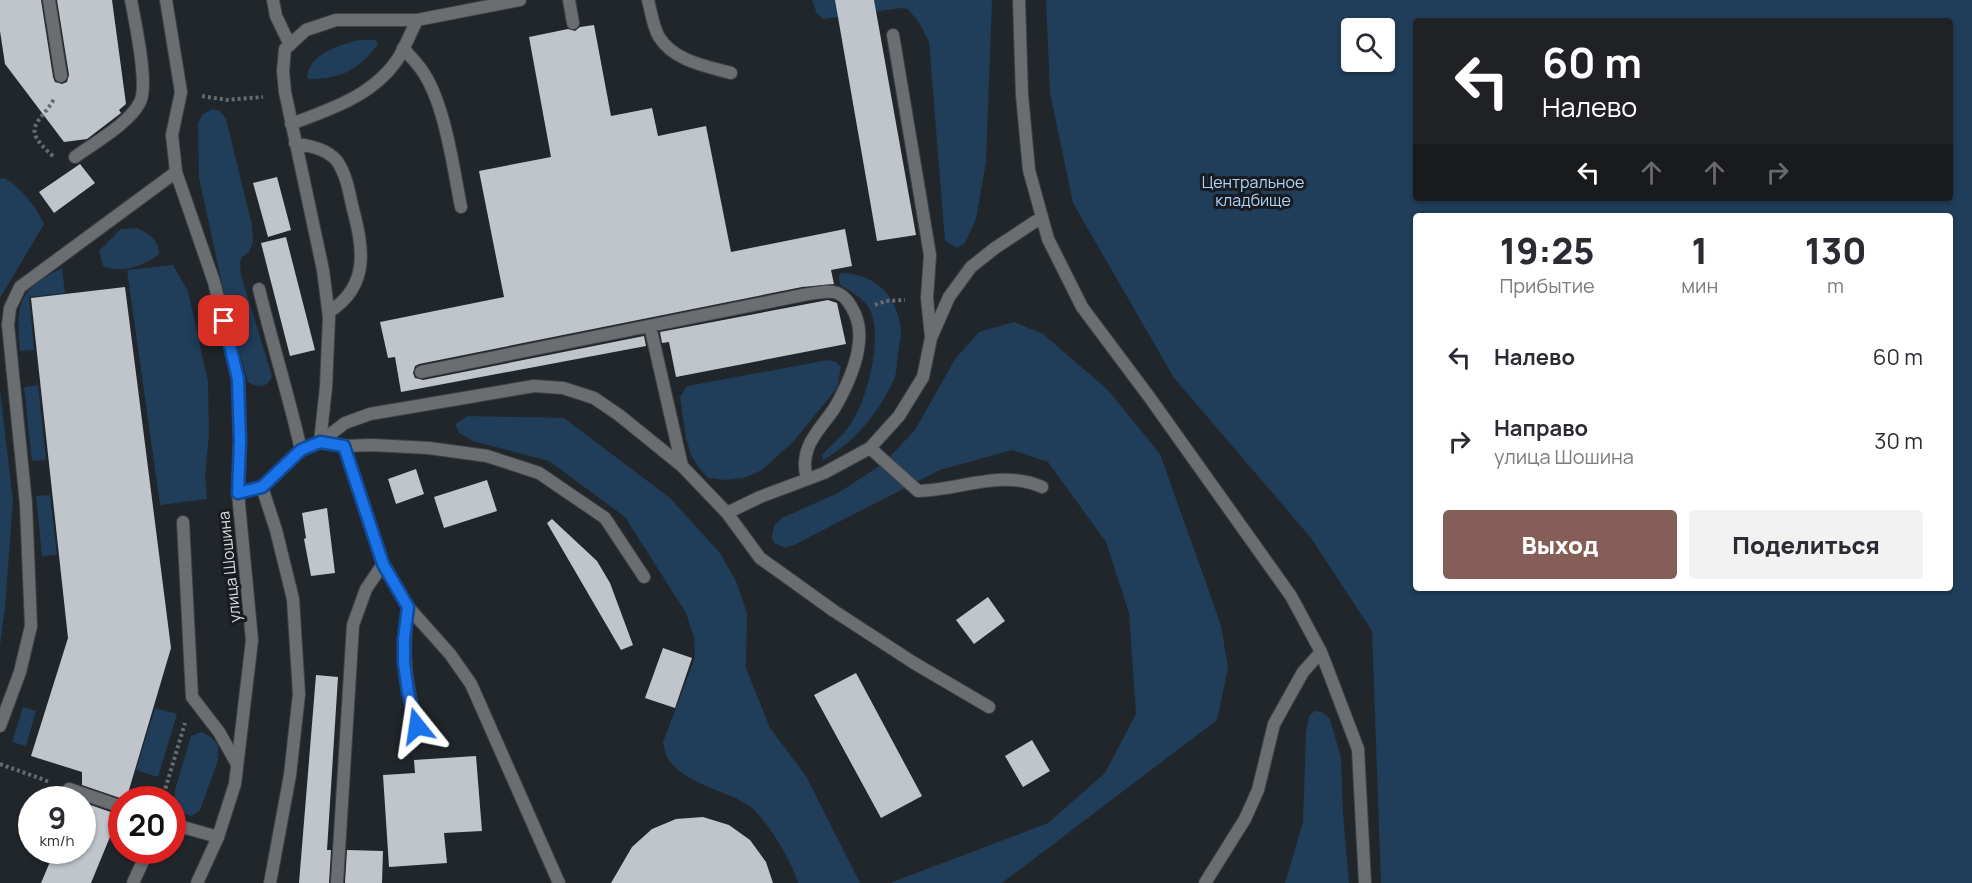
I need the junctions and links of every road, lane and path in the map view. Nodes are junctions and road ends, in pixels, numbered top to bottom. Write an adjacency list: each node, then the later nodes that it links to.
1 (49, 0): 15 (street)
2 (131, 0): 20 (street)
3 (166, 0): 16 (street, улица Шошина)
4 (273, 0): 12 (street)
5 (520, 0): 9 (street)
6 (569, 0): 10 (street)
7 (648, 0): 14 (street)
8 (1019, 0): 23 (street)
9 (417, 20): 12 (street); 13 (street)
10 (573, 23)
11 (893, 35): 25 (street)
12 (291, 45): 17 (street)
13 (403, 48): 18 (street); 22 (street)
14 (731, 74)
15 (61, 76): 20 (path)
16 (181, 92): 17 (path); 21 (street, улица Шошина)
17 (285, 92): 18 (street)
18 (291, 124): 19 (street)
19 (296, 143): 27 (street); 27 (street)
20 (75, 157)
21 (176, 172): 39 (street, улица Шошина); 48 (street)
22 (461, 207)
23 (1042, 217): 29 (street); 45 (street)
24 (259, 289): 34 (street)
25 (927, 298): 26 (path); 29 (street)
26 (854, 311): 28 (street); 36 (street)
27 (329, 312): 31 (street)
28 (650, 326): 30 (street); 35 (street)
29 (931, 338): 33 (street)
30 (421, 372)
31 (320, 442): 32 (street); 34 (street); 35 (street)
32 (344, 446): 42 (street); 43 (street)
33 (870, 448): 36 (street); 38 (street)
34 (301, 450): 37 (street)
35 (682, 466): 40 (street)
36 (807, 479): 40 (street)
37 (262, 487): 39 (street); 59 (street)
38 (1042, 488)
39 (238, 493): 51 (street, улица Шошина)
40 (727, 513): 47 (street)
41 (183, 522): 46 (street)
42 (383, 564): 44 (street); 60 (street)
43 (644, 577)
44 (408, 607): 49 (street); 61 (street)
45 (1321, 652): 62 (street); 63 (street)
46 (192, 697): 51 (street); 53 (path)
47 (989, 706)
48 (0, 726)
49 (417, 726)
50 (0, 764): 52 (path)
51 (237, 764): 55 (street, улица Шошина)
52 (61, 786)
53 (166, 786)
54 (186, 828): 55 (street)
55 (218, 837): 58 (street, улица Шошина)
56 (142, 864): 57 (street)
57 (133, 883)
58 (197, 883)
59 (270, 883)
60 (337, 883)
61 (559, 883)
62 (1205, 883)
63 (1365, 883)

